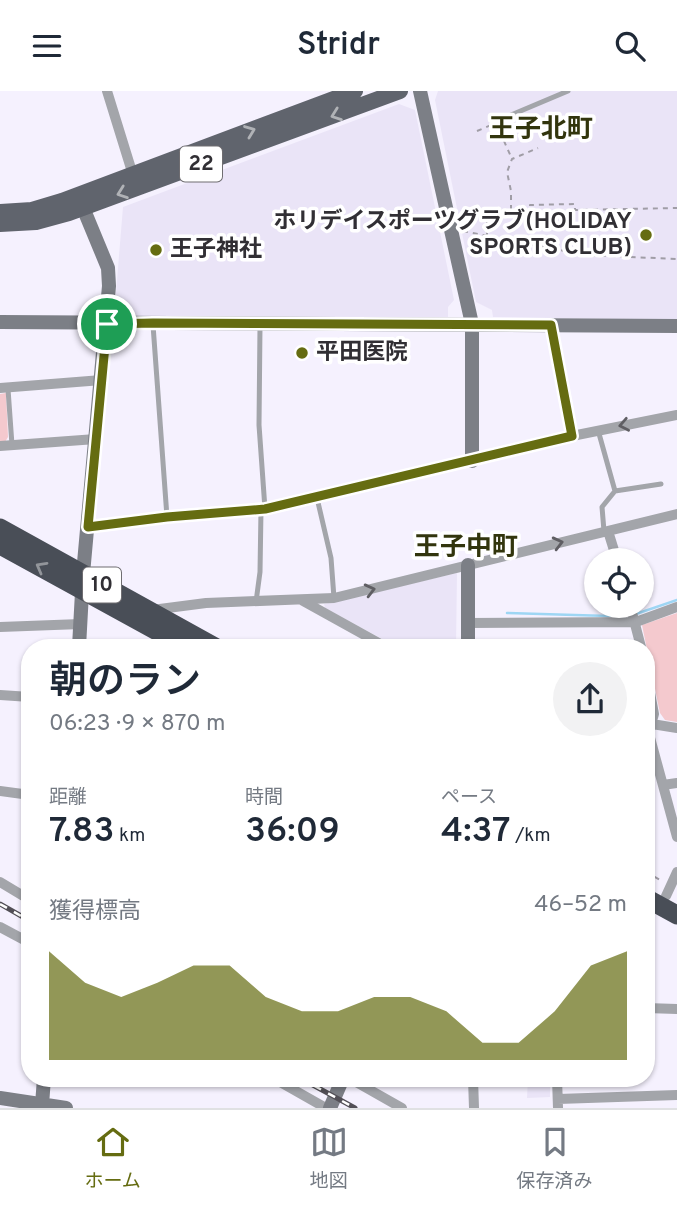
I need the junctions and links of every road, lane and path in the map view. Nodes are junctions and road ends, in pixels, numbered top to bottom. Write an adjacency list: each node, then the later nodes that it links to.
1 (107, 91): 10 (street)
2 (355, 91): 10 (main road, 22, one-way to 2)
3 (400, 91): 11 (main road, 22, one-way to 11)
4 (420, 91): 23 (street)
5 (568, 91): 6 (lane)
6 (512, 115)
7 (477, 131): 9 (path)
8 (538, 148): 9 (path)
9 (512, 159): 13 (path)
10 (133, 175): 11 (main road, 22)
11 (80, 202): 14 (main road, 22); 15 (main road, 22); 22 (street)
12 (677, 208): 13 (path)
13 (511, 211): 17 (path)
14 (0, 212)
15 (0, 224)
16 (462, 231): 17 (path)
17 (487, 236): 18 (path)
18 (677, 259)
19 (0, 322): 22 (street)
20 (153, 323): 21 (street); 22 (street); 40 (lane)
21 (260, 323): 23 (street); 38 (lane)
22 (107, 324): 26 (street)
23 (472, 324): 24 (street); 34 (street)
24 (551, 325): 25 (street); 30 (lane)
25 (677, 326)
26 (102, 380): 27 (street); 31 (street)
27 (4, 388): 32 (lane)
28 (677, 415): 29 (street, one-way to 29)
29 (598, 430): 30 (street); 36 (lane)
30 (572, 436): 34 (street)
31 (96, 439): 32 (street); 41 (street)
32 (12, 445): 33 (street)
33 (0, 446)
34 (472, 461): 37 (street)
35 (661, 484): 36 (lane)
36 (615, 491): 43 (lane)
37 (317, 498): 38 (street); 48 (lane)
38 (263, 509): 40 (street); 50 (lane)
39 (677, 514): 43 (street)
40 (167, 517): 41 (street)
41 (88, 527): 47 (street)
42 (0, 528): 47 (highway, 10)
43 (606, 532): 45 (street); 46 (street, one-way to 43)
44 (0, 545): 47 (highway, 10, one-way to 44)
45 (612, 548)
46 (468, 565): 48 (street, one-way to 46); 55 (street)
47 (83, 583): 52 (highway, 10); 56 (street); 59 (highway, 10)
48 (334, 599): 49 (street)
49 (303, 601): 50 (street); 61 (street)
50 (256, 602): 52 (street)
51 (677, 607): 54 (street)
52 (149, 610): 60 (highway, 10)
53 (634, 618): 54 (street)
54 (635, 622): 55 (street); 63 (street)
55 (468, 623): 62 (street)
56 (81, 624): 57 (street); 58 (street)
57 (0, 628)
58 (80, 639)
59 (173, 639)
60 (201, 639)
61 (372, 639)
62 (468, 639)
63 (639, 639)
64 (0, 695): 65 (street)
65 (21, 696)
66 (677, 728): 67 (street)
67 (655, 730)
68 (655, 756): 70 (street)
69 (677, 783): 70 (street)
70 (663, 785): 73 (street)
71 (0, 791): 72 (street)
72 (21, 794)
73 (677, 837)
74 (677, 872): 78 (street)
75 (0, 882): 77 (street)
76 (655, 890): 78 (highway)
77 (21, 895)
78 (671, 899)
79 (655, 903): 80 (highway)
80 (677, 915)
81 (0, 927): 82 (street)
82 (21, 938)
83 (655, 1008): 84 (street)
84 (677, 1009)
85 (43, 1087): 93 (street)
86 (289, 1087): 95 (street)
87 (338, 1087): 95 (street)
88 (365, 1087): 96 (street)
89 (473, 1087): 97 (street)
90 (677, 1095): 92 (street)
91 (0, 1098): 93 (street)
92 (558, 1103)
93 (42, 1105): 94 (street)
94 (66, 1108)
95 (328, 1108)
96 (402, 1108)
97 (474, 1108)

